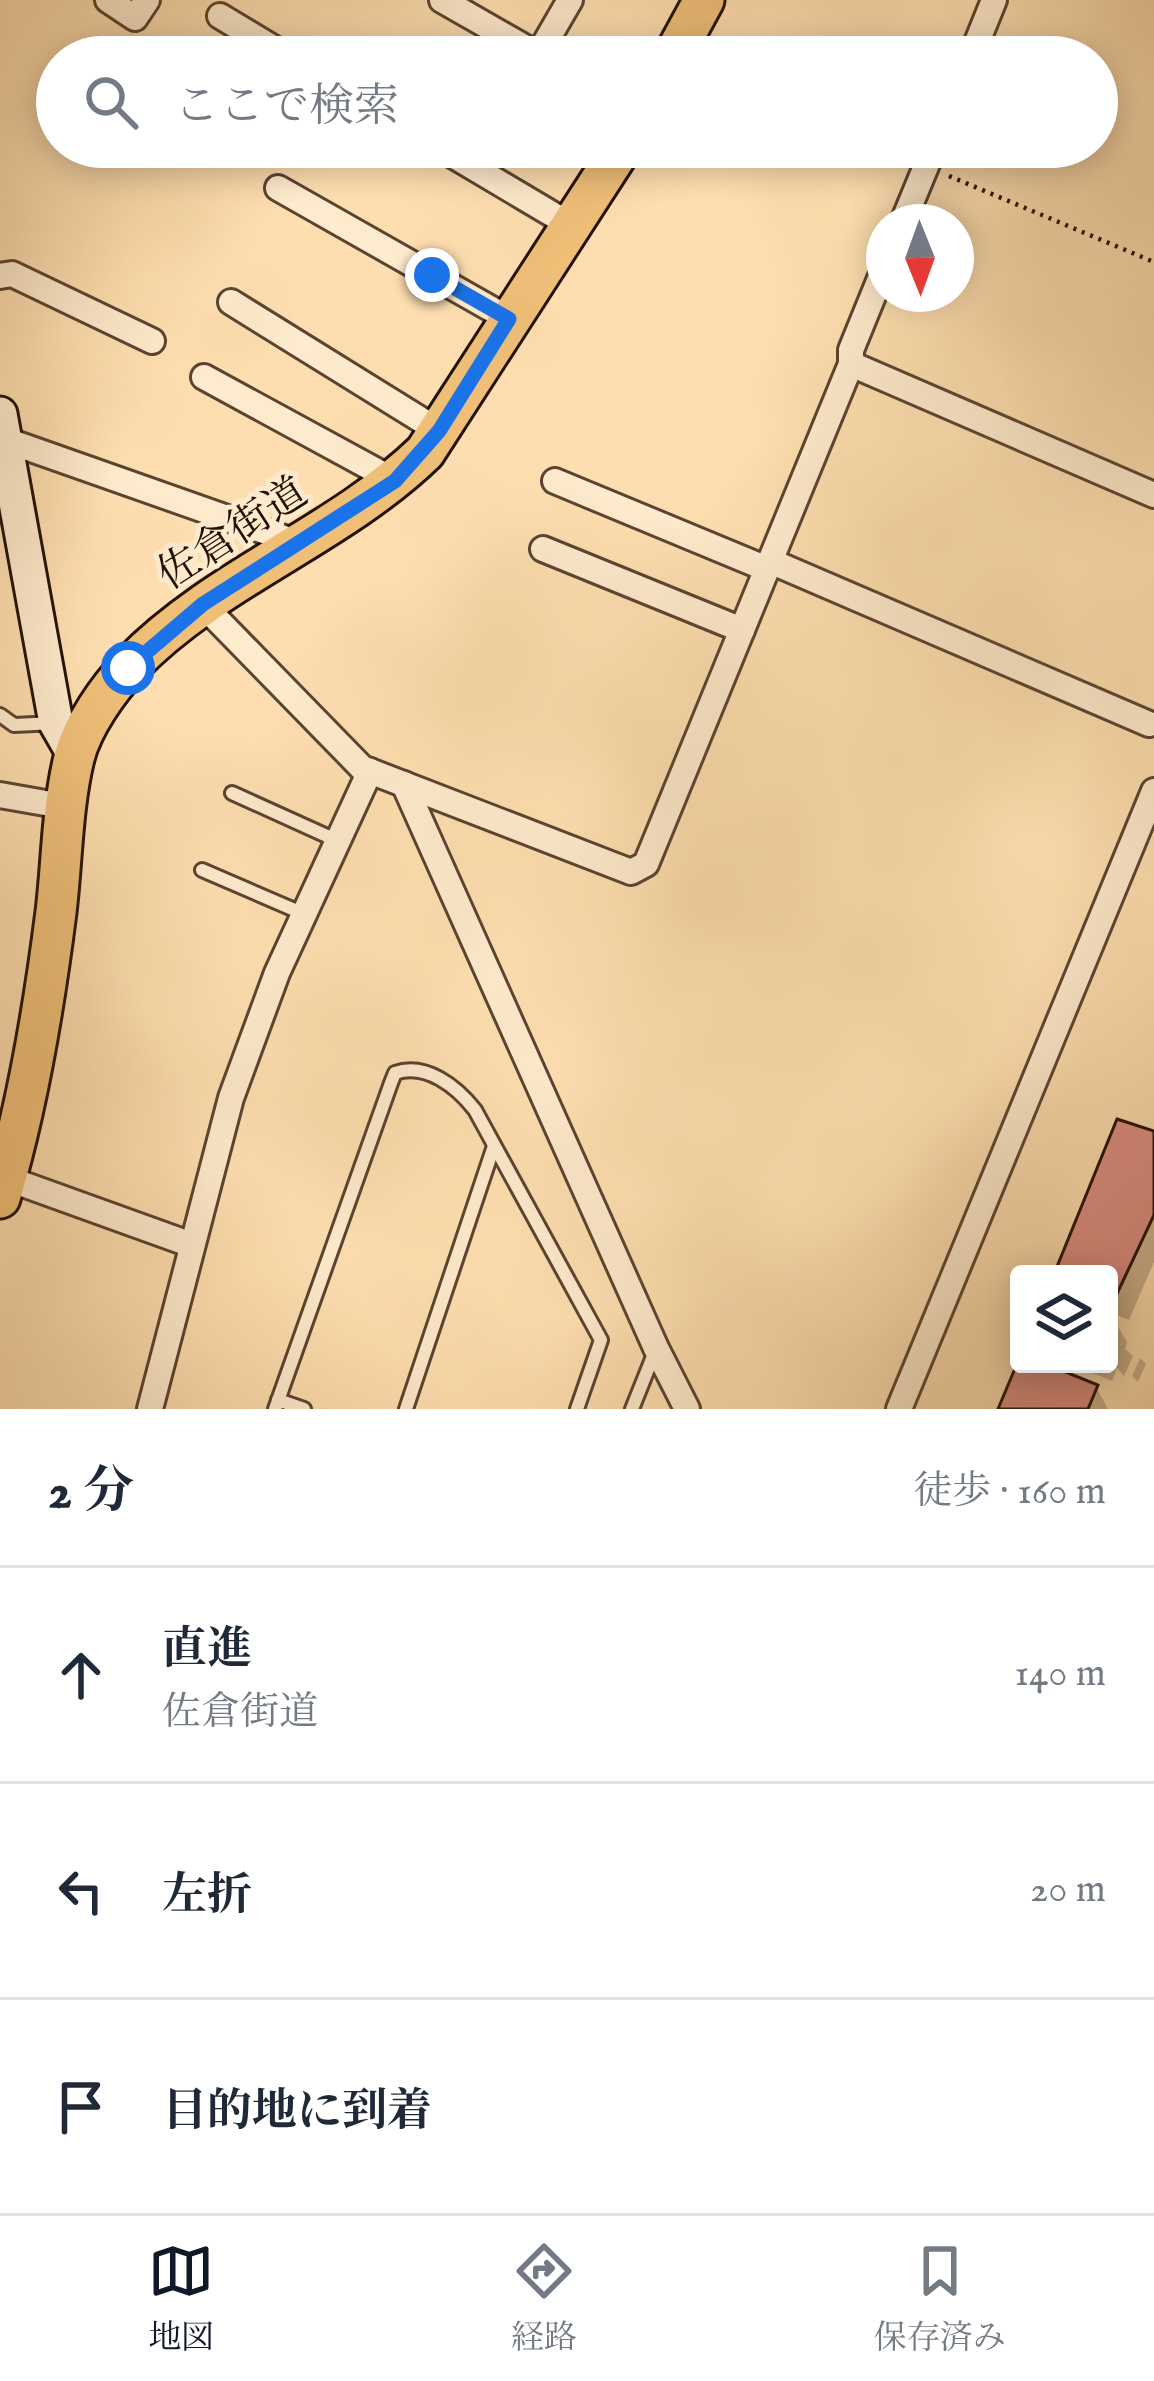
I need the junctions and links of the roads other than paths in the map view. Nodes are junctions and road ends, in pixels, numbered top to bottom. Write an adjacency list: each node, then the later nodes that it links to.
1 (108, 0): 2 (street)
2 (147, 0)
3 (442, 0): 9 (street)
4 (570, 0): 10 (street)
5 (704, 0): 11 (main road)
6 (994, 0): 12 (street)
7 (220, 16): 8 (street)
8 (253, 36)
9 (504, 36)
10 (549, 36)
11 (684, 36)
12 (979, 36)
13 (474, 168): 18 (street)
14 (609, 168): 18 (main road, 佐倉街道)
15 (925, 168): 17 (street)
16 (278, 188): 22 (street)
17 (910, 204)
18 (572, 226): 22 (main road, 佐倉街道)
19 (0, 276): 23 (street)
20 (231, 302): 27 (street)
21 (866, 312): 24 (street)
22 (509, 319): 27 (main road, 佐倉街道)
23 (152, 341)
24 (851, 364): 30 (street); 33 (street)
25 (205, 377): 28 (street)
26 (1, 430): 31 (street); 38 (street)
27 (439, 431): 28 (main road, 佐倉街道)
28 (395, 481): 31 (main road, 佐倉街道)
29 (555, 481): 33 (street)
30 (1154, 495)
31 (298, 544): 34 (main road, 佐倉街道)
32 (544, 549): 35 (street)
33 (769, 565): 35 (street); 37 (street)
34 (203, 604): 38 (main road, 佐倉街道); 39 (street)
35 (742, 630): 40 (street)
36 (0, 715): 38 (lane)
37 (1149, 724)
38 (65, 740): 44 (main road, 佐倉街道)
39 (370, 771): 40 (street); 45 (street)
40 (404, 784): 51 (street)
41 (1154, 791): 59 (street)
42 (232, 793): 45 (lane)
43 (0, 795): 44 (street)
44 (68, 807): 49 (main road, 佐倉街道)
45 (338, 841): 47 (street)
46 (202, 870): 47 (lane)
47 (304, 914): 50 (street)
48 (494, 1146): 52 (lane); 55 (lane); 56 (lane)
49 (3, 1188): 50 (street)
50 (192, 1245): 53 (street)
51 (656, 1348): 57 (lane); 58 (street)
52 (276, 1404): 54 (lane)
53 (150, 1409)
54 (304, 1409)
55 (406, 1409)
56 (577, 1409)
57 (632, 1409)
58 (687, 1409)
59 (899, 1409)

